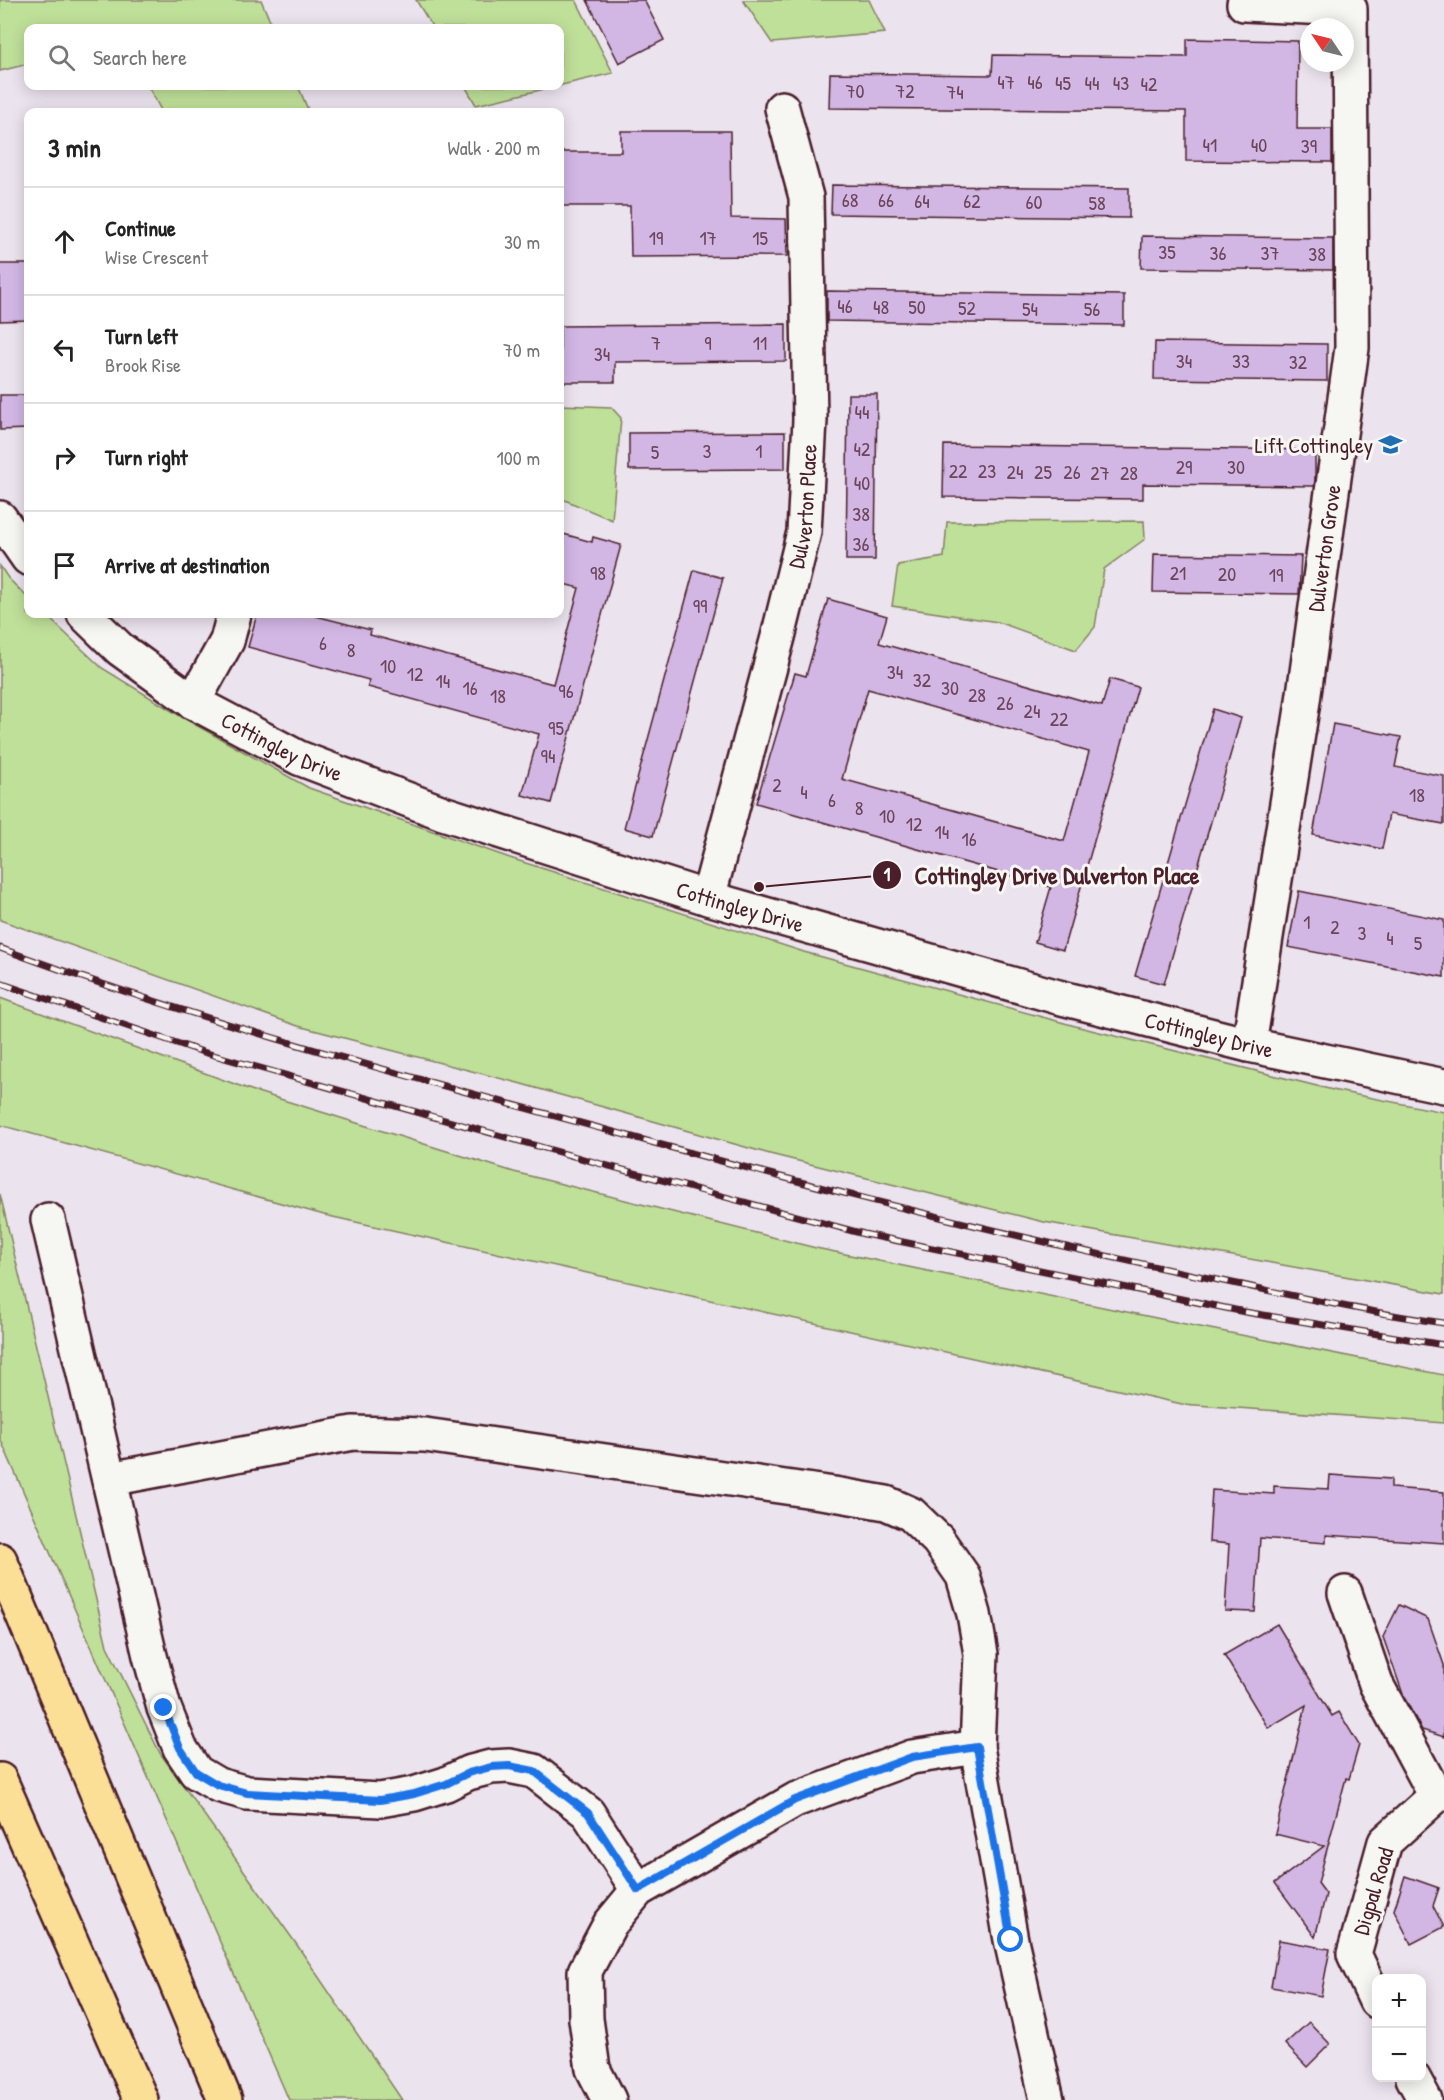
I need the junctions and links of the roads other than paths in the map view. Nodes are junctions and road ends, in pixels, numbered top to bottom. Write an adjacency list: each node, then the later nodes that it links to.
1 (1244, 4): 9 (street, Dulverton Grove)
2 (782, 108): 8 (street, Dulverton Place)
3 (0, 518): 4 (street)
4 (24, 552)
5 (88, 618): 7 (street, Cottingley Drive)
6 (233, 618): 7 (street)
7 (193, 702): 8 (street, Cottingley Drive)
8 (708, 898): 9 (street, Cottingley Drive)
9 (1249, 1045): 10 (street, Cottingley Drive)
10 (1444, 1086)
11 (48, 1220): 12 (street)
12 (110, 1479): 15 (street); 18 (street)
13 (0, 1560): 22 (highway)
14 (1345, 1593): 17 (street, Digpal Road)
15 (977, 1747): 18 (street); 24 (street)
16 (0, 1780): 21 (highway)
17 (1440, 1793): 19 (street, Digpal Road)
18 (638, 1890): 23 (street)
19 (1372, 1991)
20 (1415, 2082): 25 (street)
21 (141, 2100)
22 (225, 2100)
23 (609, 2100)
24 (1047, 2100)
25 (1425, 2100)

